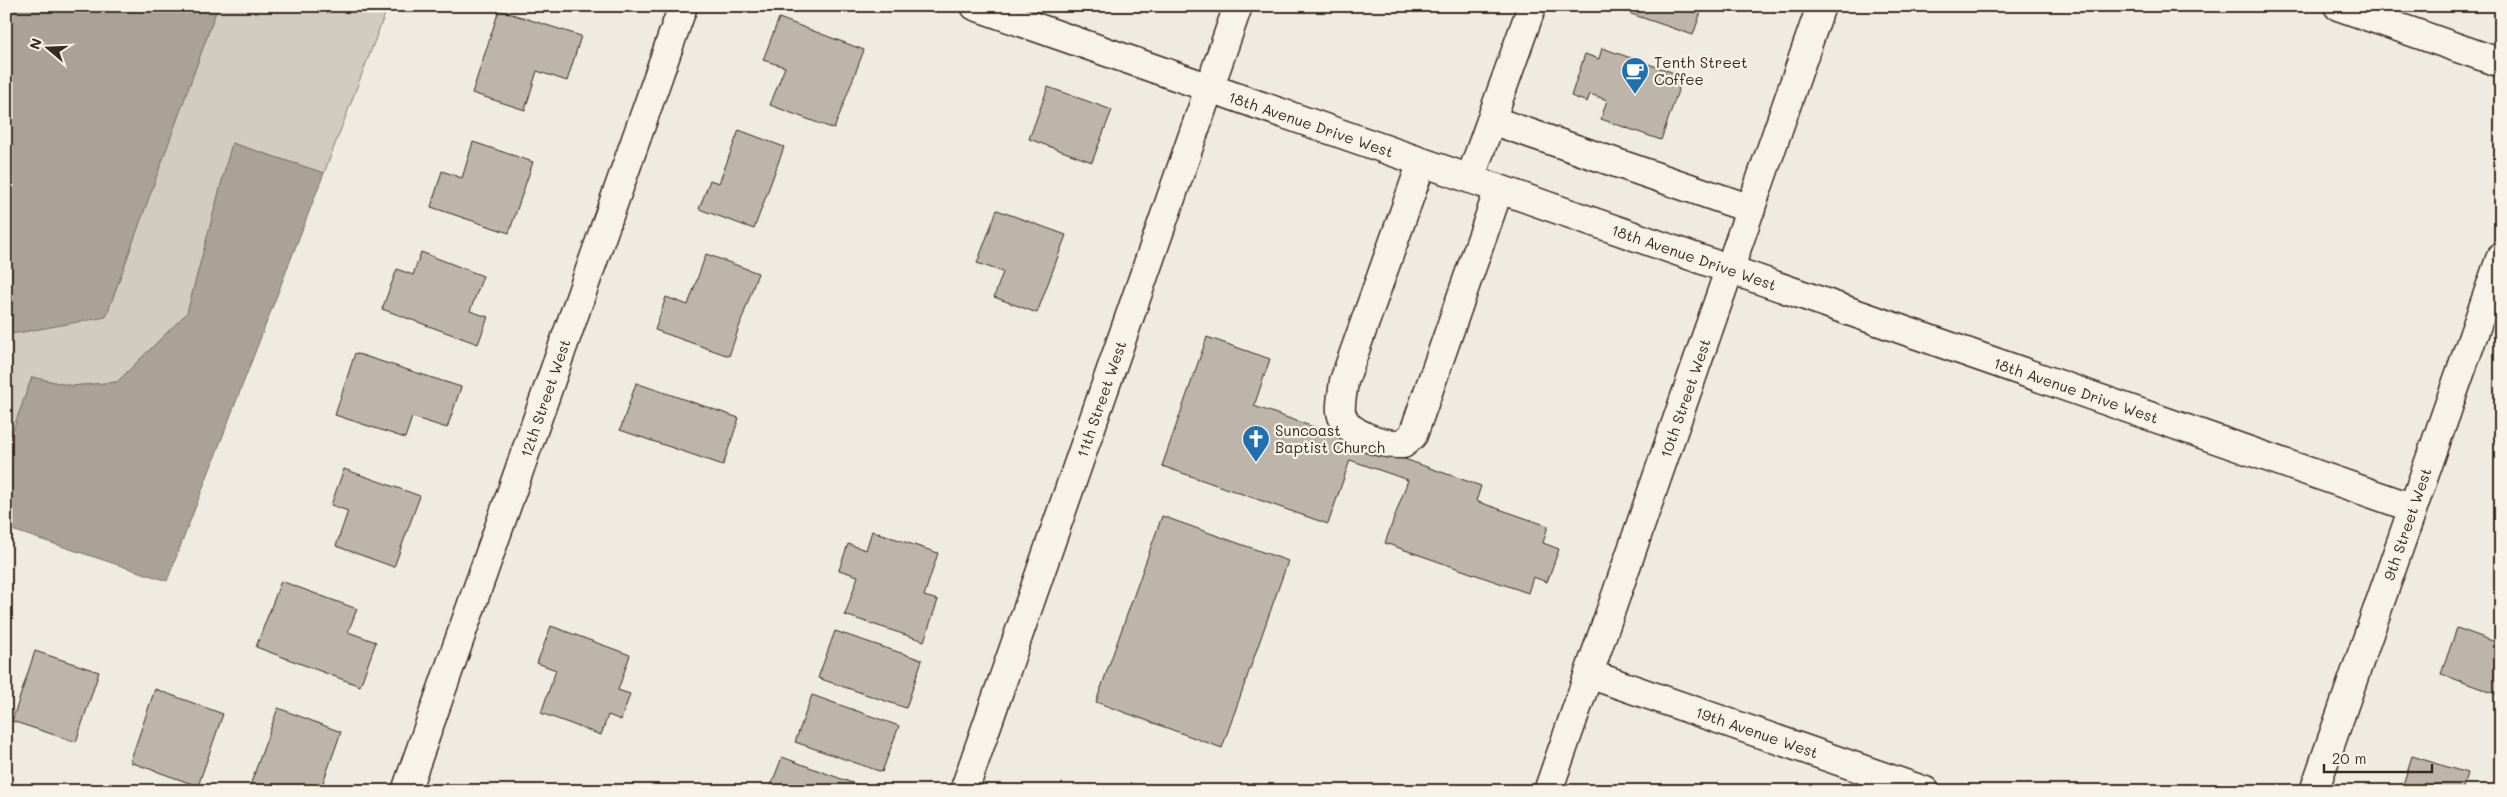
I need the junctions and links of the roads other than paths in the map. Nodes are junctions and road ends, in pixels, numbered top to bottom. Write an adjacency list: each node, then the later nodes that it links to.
1 (683, 6): 18 (street, 12th Street West)
2 (975, 6): 8 (street, 18th Avenue Drive West)
3 (1238, 6): 8 (street, 11th Street West)
4 (1532, 6): 9 (street)
5 (1821, 6): 13 (street, 10th Street West)
6 (2338, 6): 7 (street)
7 (2501, 63)
8 (1210, 88): 10 (street, 18th Avenue Drive West); 19 (street, 11th Street West)
9 (1491, 120): 11 (street); 13 (street)
10 (1422, 162): 11 (street, 18th Avenue Drive West); 12 (street)
11 (1470, 179): 12 (street, 18th Avenue Drive West)
12 (1499, 189): 15 (street, 18th Avenue Drive West)
13 (1751, 209): 15 (street, 10th Street West)
14 (2501, 256): 16 (street, 9th Street West)
15 (1729, 269): 16 (street, 18th Avenue Drive West); 17 (street, 10th Street West)
16 (2413, 508): 22 (street, 9th Street West)
17 (1589, 674): 20 (street, 10th Street West); 21 (street, 19th Avenue West)
18 (406, 791)
19 (964, 791)
20 (1548, 791)
21 (1925, 791)
22 (2314, 791)

